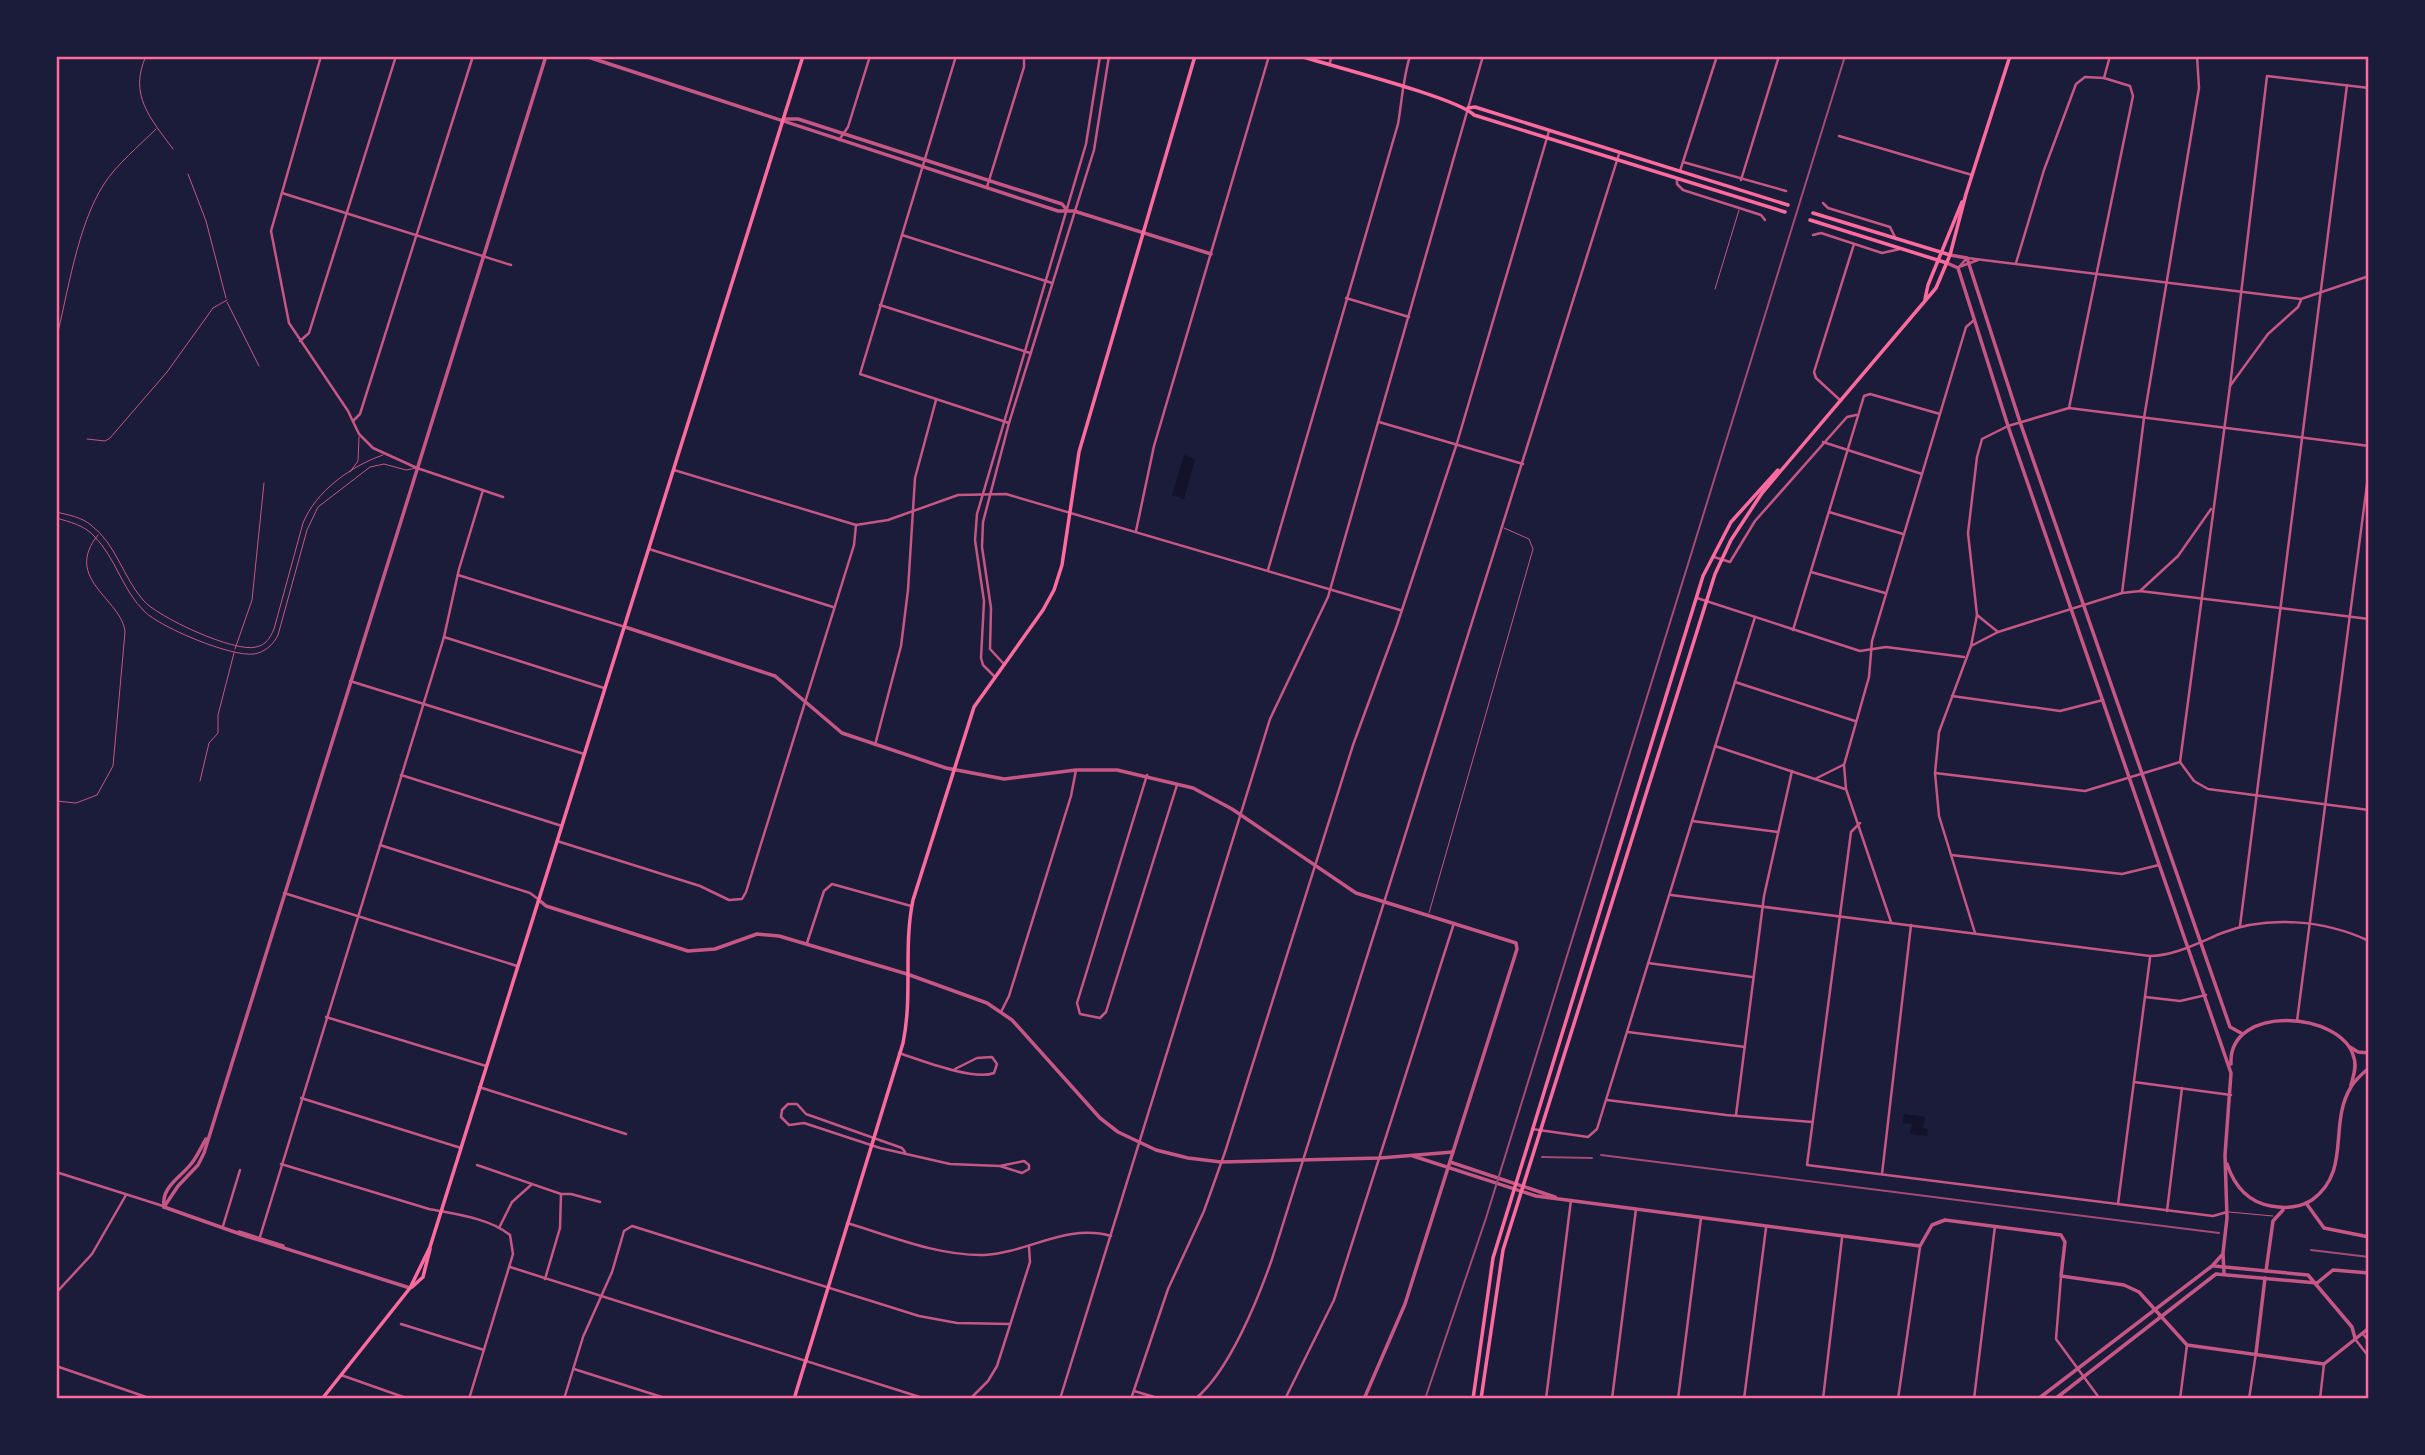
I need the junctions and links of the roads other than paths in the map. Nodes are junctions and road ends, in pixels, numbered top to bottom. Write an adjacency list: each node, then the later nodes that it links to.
1 (146, 56): 31 (lane)
2 (321, 56): 51 (street)
3 (396, 56): 59 (street)
4 (473, 56): 64 (street)
5 (547, 56): 73 (street)
6 (585, 56): 30 (street)
7 (803, 56): 30 (main road)
8 (870, 56): 33 (street)
9 (956, 56): 39 (street)
10 (1024, 56): 47 (street)
11 (1100, 56): 56 (street)
12 (1109, 56): 57 (street)
13 (1195, 56): 63 (main road)
14 (1269, 56): 71 (street)
15 (1300, 56): 24 (main road)
16 (1332, 56): 24 (street)
17 (1410, 56): 27 (street)
18 (1483, 56): 29 (street)
19 (1717, 56): 41 (street)
20 (1779, 56): 48 (street)
21 (2010, 56): 45 (main road)
22 (2110, 56): 25 (street)
23 (2197, 56): 85 (street)
24 (1329, 65): 27 (main road)
25 (2104, 78): 77 (street); 82 (street)
26 (2347, 85): 28 (street); 88 (street); 89 (street)
27 (1403, 88): 29 (main road); 90 (street)
28 (2369, 88)
29 (1468, 108): 32 (main road); 35 (main road); 95 (street)
30 (783, 119): 33 (street); 36 (street); 128 (main road)
31 (156, 129): 37 (lane); 97 (lane)
32 (1549, 131): 35 (street); 38 (main road)
33 (841, 133): 36 (street); 39 (street)
34 (1839, 136): 45 (street)
35 (1547, 138): 40 (main road); 120 (street)
36 (839, 140): 42 (street)
37 (173, 149)
38 (1620, 153): 40 (street); 43 (main road)
39 (925, 160): 42 (street); 47 (street)
40 (1617, 160): 46 (main road); 125 (street)
41 (1683, 162): 43 (street); 48 (street)
42 (922, 167): 49 (street); 65 (street)
43 (1680, 171): 46 (lane); 54 (main road)
44 (188, 174): 92 (lane)
45 (1972, 175): 52 (main road)
46 (1677, 178): 55 (street); 58 (main road)
47 (989, 180): 49 (street); 56 (street)
48 (1741, 180): 50 (street)
49 (987, 187): 56 (street)
50 (1786, 191)
51 (282, 193): 59 (street); 98 (street)
52 (1966, 194): 70 (main road); 72 (main road)
53 (1823, 203): 67 (street)
54 (1787, 205)
55 (1740, 208): 61 (street); 87 (lane)
56 (1067, 210): 57 (street); 84 (street)
57 (1074, 211): 63 (street); 86 (street)
58 (1785, 212)
59 (346, 213): 64 (street); 98 (street)
60 (1813, 213): 67 (main road)
61 (1765, 220)
62 (1811, 220): 69 (main road)
63 (1143, 233): 71 (street); 138 (main road)
64 (416, 235): 73 (street); 109 (street)
65 (901, 235): 84 (street); 94 (street)
66 (1813, 235): 68 (street)
67 (1896, 239): 70 (main road)
68 (1854, 244): 69 (street); 104 (street)
69 (1901, 248): 75 (main road)
70 (1940, 252): 72 (main road); 75 (main road)
71 (1210, 254): 144 (street)
72 (1950, 255): 74 (street); 78 (main road)
73 (484, 256): 80 (street); 126 (street)
74 (1968, 258): 76 (street); 79 (street); 81 (street)
75 (1937, 260): 78 (main road); 93 (main road)
76 (1978, 260): 77 (street); 79 (street)
77 (2016, 263): 82 (street)
78 (1947, 264): 81 (street); 93 (main road)
79 (1969, 264): 81 (street); 112 (street)
80 (511, 265)
81 (1958, 268): 96 (street)
82 (2097, 272): 85 (street); 105 (street)
83 (2369, 276): 89 (street)
84 (1045, 281): 86 (street); 99 (street)
85 (2167, 281): 88 (street); 108 (street)
86 (1052, 283): 100 (street)
87 (1715, 289)
88 (2240, 289): 91 (street); 102 (street)
89 (2321, 292): 91 (street); 117 (street)
90 (1346, 298): 95 (street); 151 (street)
91 (2301, 299): 102 (street)
92 (227, 300): 101 (lane); 118 (lane)
93 (1924, 301): 104 (main road)
94 (880, 305): 99 (street); 103 (street)
95 (1409, 317): 111 (street)
96 (1975, 321): 106 (street); 114 (street)
97 (56, 340)
98 (300, 341): 109 (street)
99 (1023, 351): 100 (street); 110 (street)
100 (1031, 354): 113 (street)
101 (259, 366)
102 (2230, 386): 115 (street)
103 (936, 400): 110 (street); 137 (street)
104 (1841, 401): 124 (main road)
105 (2069, 408): 108 (street); 112 (street)
106 (1940, 414): 107 (street); 130 (street)
107 (1856, 415): 119 (street); 122 (street)
108 (2144, 418): 115 (street); 157 (street)
109 (353, 421): 116 (street)
110 (1003, 421): 113 (street); 134 (street)
111 (1379, 422): 120 (street); 154 (street)
112 (2020, 422): 114 (street); 161 (street)
113 (1009, 423): 133 (street)
114 (2008, 426): 165 (street); 166 (street)
115 (2223, 428): 117 (street); 136 (street)
116 (359, 434): 123 (street); 129 (lane)
117 (2302, 438): 121 (street); 163 (street)
118 (87, 439)
119 (1823, 442): 122 (street); 150 (street)
120 (1457, 443): 125 (street); 164 (street)
121 (2369, 446)
122 (1845, 451): 130 (street); 140 (street)
123 (383, 455): 126 (street); 129 (lane)
124 (1792, 456): 149 (main road); 150 (main road)
125 (1523, 464): 143 (street)
126 (417, 468): 132 (street); 180 (lane); 185 (street)
127 (2369, 469): 167 (street)
128 (674, 471): 142 (street); 148 (main road)
129 (350, 472): 178 (lane)
130 (1922, 474): 146 (street)
131 (264, 483): 178 (lane)
132 (483, 490): 135 (street); 153 (street)
133 (989, 492): 134 (street); 138 (street); 172 (street)
134 (981, 493): 137 (street); 171 (street)
135 (503, 496)
136 (2212, 506): 155 (street); 159 (street)
137 (913, 511): 142 (street); 193 (street)
138 (1069, 511): 144 (street); 183 (main road)
139 (56, 512): 145 (lane)
140 (1828, 512): 146 (street); 152 (street)
141 (56, 518): 147 (lane)
142 (856, 525): 162 (street)
143 (1504, 528): 227 (street); 231 (lane)
144 (1136, 531): 151 (street)
145 (100, 533): 147 (lane); 174 (lane)
146 (1903, 534): 156 (street)
147 (96, 537): 176 (lane); 211 (lane)
148 (649, 550): 162 (street); 170 (main road)
149 (1712, 556): 150 (street); 158 (main road)
150 (1721, 560): 160 (main road)
151 (1268, 570): 154 (street)
152 (1810, 572): 156 (street); 173 (street)
153 (458, 575): 170 (street); 177 (street)
154 (1330, 589): 164 (street); 214 (street)
155 (2140, 591): 157 (street); 159 (street)
156 (1885, 593): 181 (street)
157 (2122, 593): 161 (street)
158 (1697, 597): 160 (street); 274 (main road)
159 (2201, 597): 163 (street); 196 (street)
160 (1706, 601): 168 (street); 275 (main road)
161 (2084, 606): 165 (street); 204 (street)
162 (833, 607): 190 (street)
163 (2281, 608): 167 (street); 210 (street)
164 (1400, 610): 223 (street)
165 (2072, 610): 175 (street); 189 (street)
166 (1977, 615): 175 (street); 179 (street)
167 (2349, 616): 169 (street); 212 (street)
168 (1755, 617): 173 (street); 186 (street)
169 (2369, 619)
170 (625, 627): 187 (main road); 190 (street)
171 (984, 627): 172 (street); 184 (street)
172 (991, 628): 183 (street)
173 (1793, 630): 181 (street)
174 (197, 631): 176 (lane); 178 (lane)
175 (1998, 632): 179 (street)
176 (195, 637): 180 (lane)
177 (444, 637): 187 (street); 191 (street)
178 (236, 645): 180 (lane)
179 (1971, 646): 182 (street)
180 (234, 651): 207 (lane)
181 (1871, 651): 182 (street); 192 (street)
182 (1965, 657): 188 (street)
183 (1003, 663): 184 (main road)
184 (993, 676): 198 (main road)
185 (350, 681): 191 (street); 224 (street)
186 (1735, 682): 192 (street); 194 (street)
187 (606, 689): 195 (main road)
188 (1952, 696): 189 (street); 201 (street)
189 (2103, 700): 206 (street)
190 (804, 703): 193 (street); 219 (street)
191 (423, 704): 195 (street); 202 (street)
192 (1856, 721): 197 (street)
193 (875, 745): 198 (street)
194 (1715, 746): 200 (street); 215 (street)
195 (584, 755): 217 (main road)
196 (2180, 762): 204 (street); 210 (street)
197 (1844, 765): 205 (street); 209 (street)
198 (954, 770): 199 (street); 229 (main road)
199 (1076, 770): 203 (street); 250 (street)
200 (1792, 771): 205 (street); 218 (street)
201 (1934, 773): 206 (street); 221 (street)
202 (401, 775): 217 (street); 220 (street)
203 (1147, 775): 208 (street); 208 (street)
204 (2142, 775): 206 (street); 240 (street)
205 (1815, 779): 209 (street)
206 (2131, 779): 222 (street)
207 (200, 781)
208 (1178, 783): 214 (street)
209 (1846, 789): 216 (street)
210 (2256, 794): 212 (street); 237 (street)
211 (56, 801)
212 (2325, 804): 213 (street); 235 (street)
213 (2369, 810)
214 (1242, 815): 223 (street); 279 (street)
215 (1692, 821): 218 (street); 225 (street)
216 (1860, 823): 232 (street); 233 (street)
217 (562, 826): 219 (main road)
218 (1778, 832): 228 (street)
219 (557, 841): 226 (main road)
220 (380, 845): 226 (street); 230 (street)
221 (1951, 855): 222 (street); 238 (street)
222 (2160, 864): 242 (street)
223 (1314, 867): 227 (street); 288 (street)
224 (284, 892): 230 (street); 278 (street)
225 (1671, 895): 228 (street); 244 (street)
226 (539, 900): 241 (street); 245 (main road)
227 (1384, 903): 231 (street); 287 (street)
228 (1763, 906): 232 (street); 247 (street)
229 (911, 907): 241 (street); 246 (main road)
230 (358, 916): 245 (street); 251 (street)
231 (1428, 916): 234 (street)
232 (1839, 916): 233 (street); 272 (street)
233 (1891, 922): 236 (street)
234 (1454, 923): 283 (street); 286 (street)
235 (2310, 924): 237 (street); 239 (street); 252 (street)
236 (1911, 925): 238 (street); 296 (street)
237 (2240, 926): 240 (street)
238 (1975, 933): 243 (street)
239 (2369, 941)
240 (2200, 942): 242 (street); 254 (street)
241 (807, 943): 246 (street)
242 (2189, 946): 243 (street); 248 (street)
243 (2150, 956): 249 (street)
244 (1648, 963): 247 (street); 253 (street)
245 (517, 966): 259 (main road)
246 (907, 974): 250 (street); 257 (main road)
247 (1753, 977): 255 (street)
248 (2206, 995): 249 (street); 262 (street)
249 (2145, 997): 263 (street)
250 (1001, 1012): 279 (street)
251 (326, 1017): 259 (street); 268 (street)
252 (2298, 1021): 254 (street); 256 (street)
253 (1628, 1032): 255 (street); 269 (street)
254 (2241, 1033): 262 (street)
255 (1745, 1046): 270 (street)
256 (2348, 1046): 258 (street); 265 (street)
257 (900, 1053): 261 (street); 277 (main road)
258 (2369, 1053)
259 (486, 1066): 264 (main road)
260 (2369, 1068): 265 (street)
261 (955, 1069): 261 (street)
262 (2231, 1073): 267 (street)
263 (2134, 1082): 266 (street); 308 (street)
264 (480, 1087): 276 (street); 281 (main road)
265 (2350, 1087): 307 (street)
266 (2182, 1088): 267 (street); 313 (street)
267 (2231, 1095): 284 (street)
268 (301, 1098): 281 (street); 290 (street)
269 (1607, 1100): 270 (street); 275 (street)
270 (1736, 1115): 272 (street)
271 (827, 1121): 273 (lane); 273 (street); 277 (street)
272 (1812, 1122): 296 (street)
273 (822, 1129): 280 (street)
274 (1532, 1129): 275 (street); 297 (main road)
275 (1541, 1132): 299 (main road)
276 (626, 1134)
277 (873, 1137): 280 (main road); 282 (street)
278 (207, 1138): 309 (street); 309 (street)
279 (1139, 1143): 288 (street); 322 (street)
280 (870, 1145): 282 (street); 317 (main road)
281 (461, 1148): 312 (main road)
282 (905, 1152): 292 (street)
283 (1453, 1152): 285 (street); 289 (street)
284 (2225, 1155): 311 (street); 314 (street)
285 (1413, 1156): 286 (street); 293 (street)
286 (1380, 1158): 287 (street); 381 (street)
287 (1304, 1159): 288 (street); 380 (street)
288 (1221, 1162): 364 (street)
289 (1450, 1162): 293 (street); 297 (street)
290 (281, 1164): 312 (street); 324 (street)
291 (477, 1165): 298 (street)
292 (1000, 1166): 292 (street)
293 (1448, 1169): 300 (street); 382 (street)
294 (240, 1170): 318 (street)
295 (56, 1172): 303 (street)
296 (1882, 1174): 308 (street)
297 (1516, 1184): 299 (street); 300 (main road)
298 (531, 1185): 302 (street); 320 (street)
299 (1524, 1186): 301 (main road); 304 (street)
300 (1515, 1190): 301 (street); 383 (main road)
301 (1522, 1193): 304 (street); 384 (main road)
302 (561, 1194): 306 (street); 338 (street)
303 (126, 1195): 309 (street); 342 (street)
304 (1561, 1199): 305 (street)
305 (1571, 1200): 310 (street); 385 (street)
306 (600, 1202)
307 (2306, 1203): 311 (street); 323 (street)
308 (2119, 1204): 313 (street)
309 (164, 1207): 318 (street)
310 (1636, 1209): 316 (street); 386 (street)
311 (2285, 1209): 315 (street)
312 (441, 1211): 320 (street); 326 (main road)
313 (2167, 1211): 314 (street)
314 (2227, 1212): 315 (lane); 329 (street)
315 (2276, 1216): 333 (street)
316 (1702, 1218): 321 (street); 387 (street)
317 (847, 1223): 327 (street); 341 (main road)
318 (223, 1226): 324 (street)
319 (1995, 1226): 328 (street); 336 (street); 391 (street)
320 (499, 1228): 332 (street)
321 (1766, 1228): 325 (street); 388 (street)
322 (1111, 1236): 327 (street); 377 (street)
323 (2369, 1237)
324 (259, 1238): 340 (street)
325 (1842, 1238): 328 (street); 389 (street)
326 (430, 1247): 340 (main road); 340 (main road)
327 (1029, 1247): 347 (street)
328 (1920, 1247): 390 (street)
329 (2223, 1253): 330 (street); 331 (street)
330 (2223, 1265): 331 (street); 333 (street); 334 (street)
331 (2212, 1266): 344 (street)
332 (510, 1267): 338 (street); 354 (street)
333 (2266, 1271): 337 (street); 339 (street)
334 (2224, 1273): 337 (street); 345 (street)
335 (2369, 1273): 339 (street)
336 (2061, 1276): 344 (street); 361 (street)
337 (2265, 1278): 339 (street); 355 (street)
338 (545, 1279): 343 (street)
339 (2317, 1283): 348 (street)
340 (410, 1288): 362 (main road)
341 (826, 1288): 343 (street); 347 (street); 357 (main road)
342 (56, 1293)
343 (601, 1295): 357 (street); 360 (street)
344 (2155, 1308): 345 (street); 361 (street)
345 (2162, 1317): 353 (street); 363 (street)
346 (401, 1324): 354 (street)
347 (1010, 1324): 376 (street)
348 (2352, 1327): 350 (street); 351 (street)
349 (2369, 1328): 350 (street)
350 (2362, 1333): 351 (street); 352 (street)
351 (2355, 1339): 356 (street); 358 (street)
352 (2369, 1342)
353 (2187, 1345): 355 (street); 395 (street)
354 (484, 1350): 371 (street)
355 (2256, 1353): 358 (street); 396 (street)
356 (2369, 1357)
357 (804, 1360): 374 (main road); 375 (street)
358 (2324, 1364): 397 (street)
359 (56, 1366): 368 (street)
360 (574, 1369): 372 (street); 373 (street)
361 (2077, 1369): 363 (street); 392 (street)
362 (341, 1375): 365 (street); 369 (main road)
363 (2083, 1377): 393 (street); 394 (street)
364 (1134, 1391): 378 (street); 379 (street)
365 (389, 1393): 366 (street); 367 (street)
366 (397, 1397): 370 (street)
367 (387, 1398)
368 (152, 1399)
369 (322, 1399)
370 (409, 1399)
371 (469, 1399)
372 (564, 1399)
373 (668, 1399)
374 (794, 1399)
375 (926, 1399)
376 (970, 1399)
377 (1059, 1399)
378 (1131, 1399)
379 (1161, 1399)
380 (1195, 1399)
381 (1285, 1399)
382 (1364, 1399)
383 (1473, 1399)
384 (1480, 1399)
385 (1546, 1399)
386 (1612, 1399)
387 (1678, 1399)
388 (1744, 1399)
389 (1823, 1399)
390 (1898, 1399)
391 (1974, 1399)
392 (2038, 1399)
393 (2055, 1399)
394 (2100, 1399)
395 (2180, 1399)
396 (2249, 1399)
397 (2320, 1399)

